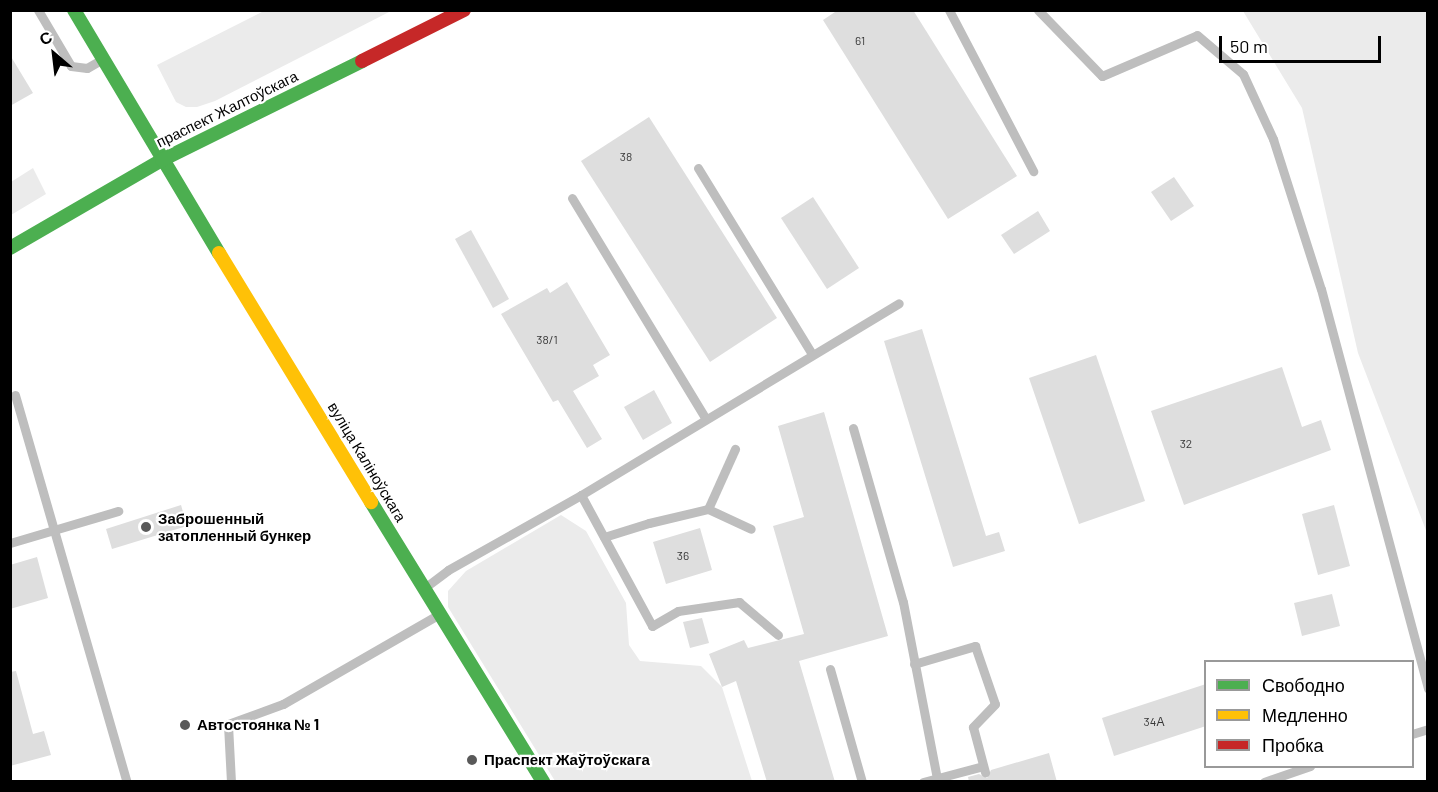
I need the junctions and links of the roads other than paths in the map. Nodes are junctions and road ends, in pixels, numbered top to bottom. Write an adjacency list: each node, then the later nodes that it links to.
1 (38, 10): 6 (lane)
2 (74, 10): 6 (street, вуліца Каліноўскага)
3 (464, 10): 7 (street, праспект Жалтоўскага)
4 (949, 10): 9 (lane)
5 (1038, 10): 30 (lane)
6 (103, 59): 7 (street, вуліца Каліноўскага)
7 (162, 160): 11 (street, праспект Жалтоўскага); 25 (street, вуліца Каліноўскага)
8 (698, 168): 13 (lane)
9 (1033, 171)
10 (572, 198): 15 (lane)
11 (10, 248)
12 (899, 303): 13 (lane)
13 (812, 354): 15 (lane)
14 (15, 395): 21 (lane)
15 (706, 419): 18 (lane)
16 (853, 428): 28 (lane)
17 (735, 449): 19 (lane)
18 (581, 495): 23 (lane); 25 (lane)
19 (708, 509): 22 (lane); 23 (lane)
20 (118, 511): 21 (lane)
21 (54, 530): 24 (lane); 33 (lane)
22 (751, 530)
23 (604, 537): 27 (lane)
24 (10, 543)
25 (425, 588): 26 (street, вуліца Каліноўскага)
26 (440, 614): 34 (lane); 35 (street, вуліца Каліноўскага)
27 (778, 635)
28 (914, 664): 32 (lane); 32 (lane)
29 (830, 669): 36 (lane)
30 (1428, 689)
31 (1304, 768): 38 (lane)
32 (937, 778): 37 (lane)
33 (127, 782)
34 (231, 782)
35 (543, 782)
36 (862, 782)
37 (923, 782)
38 (1263, 782)

